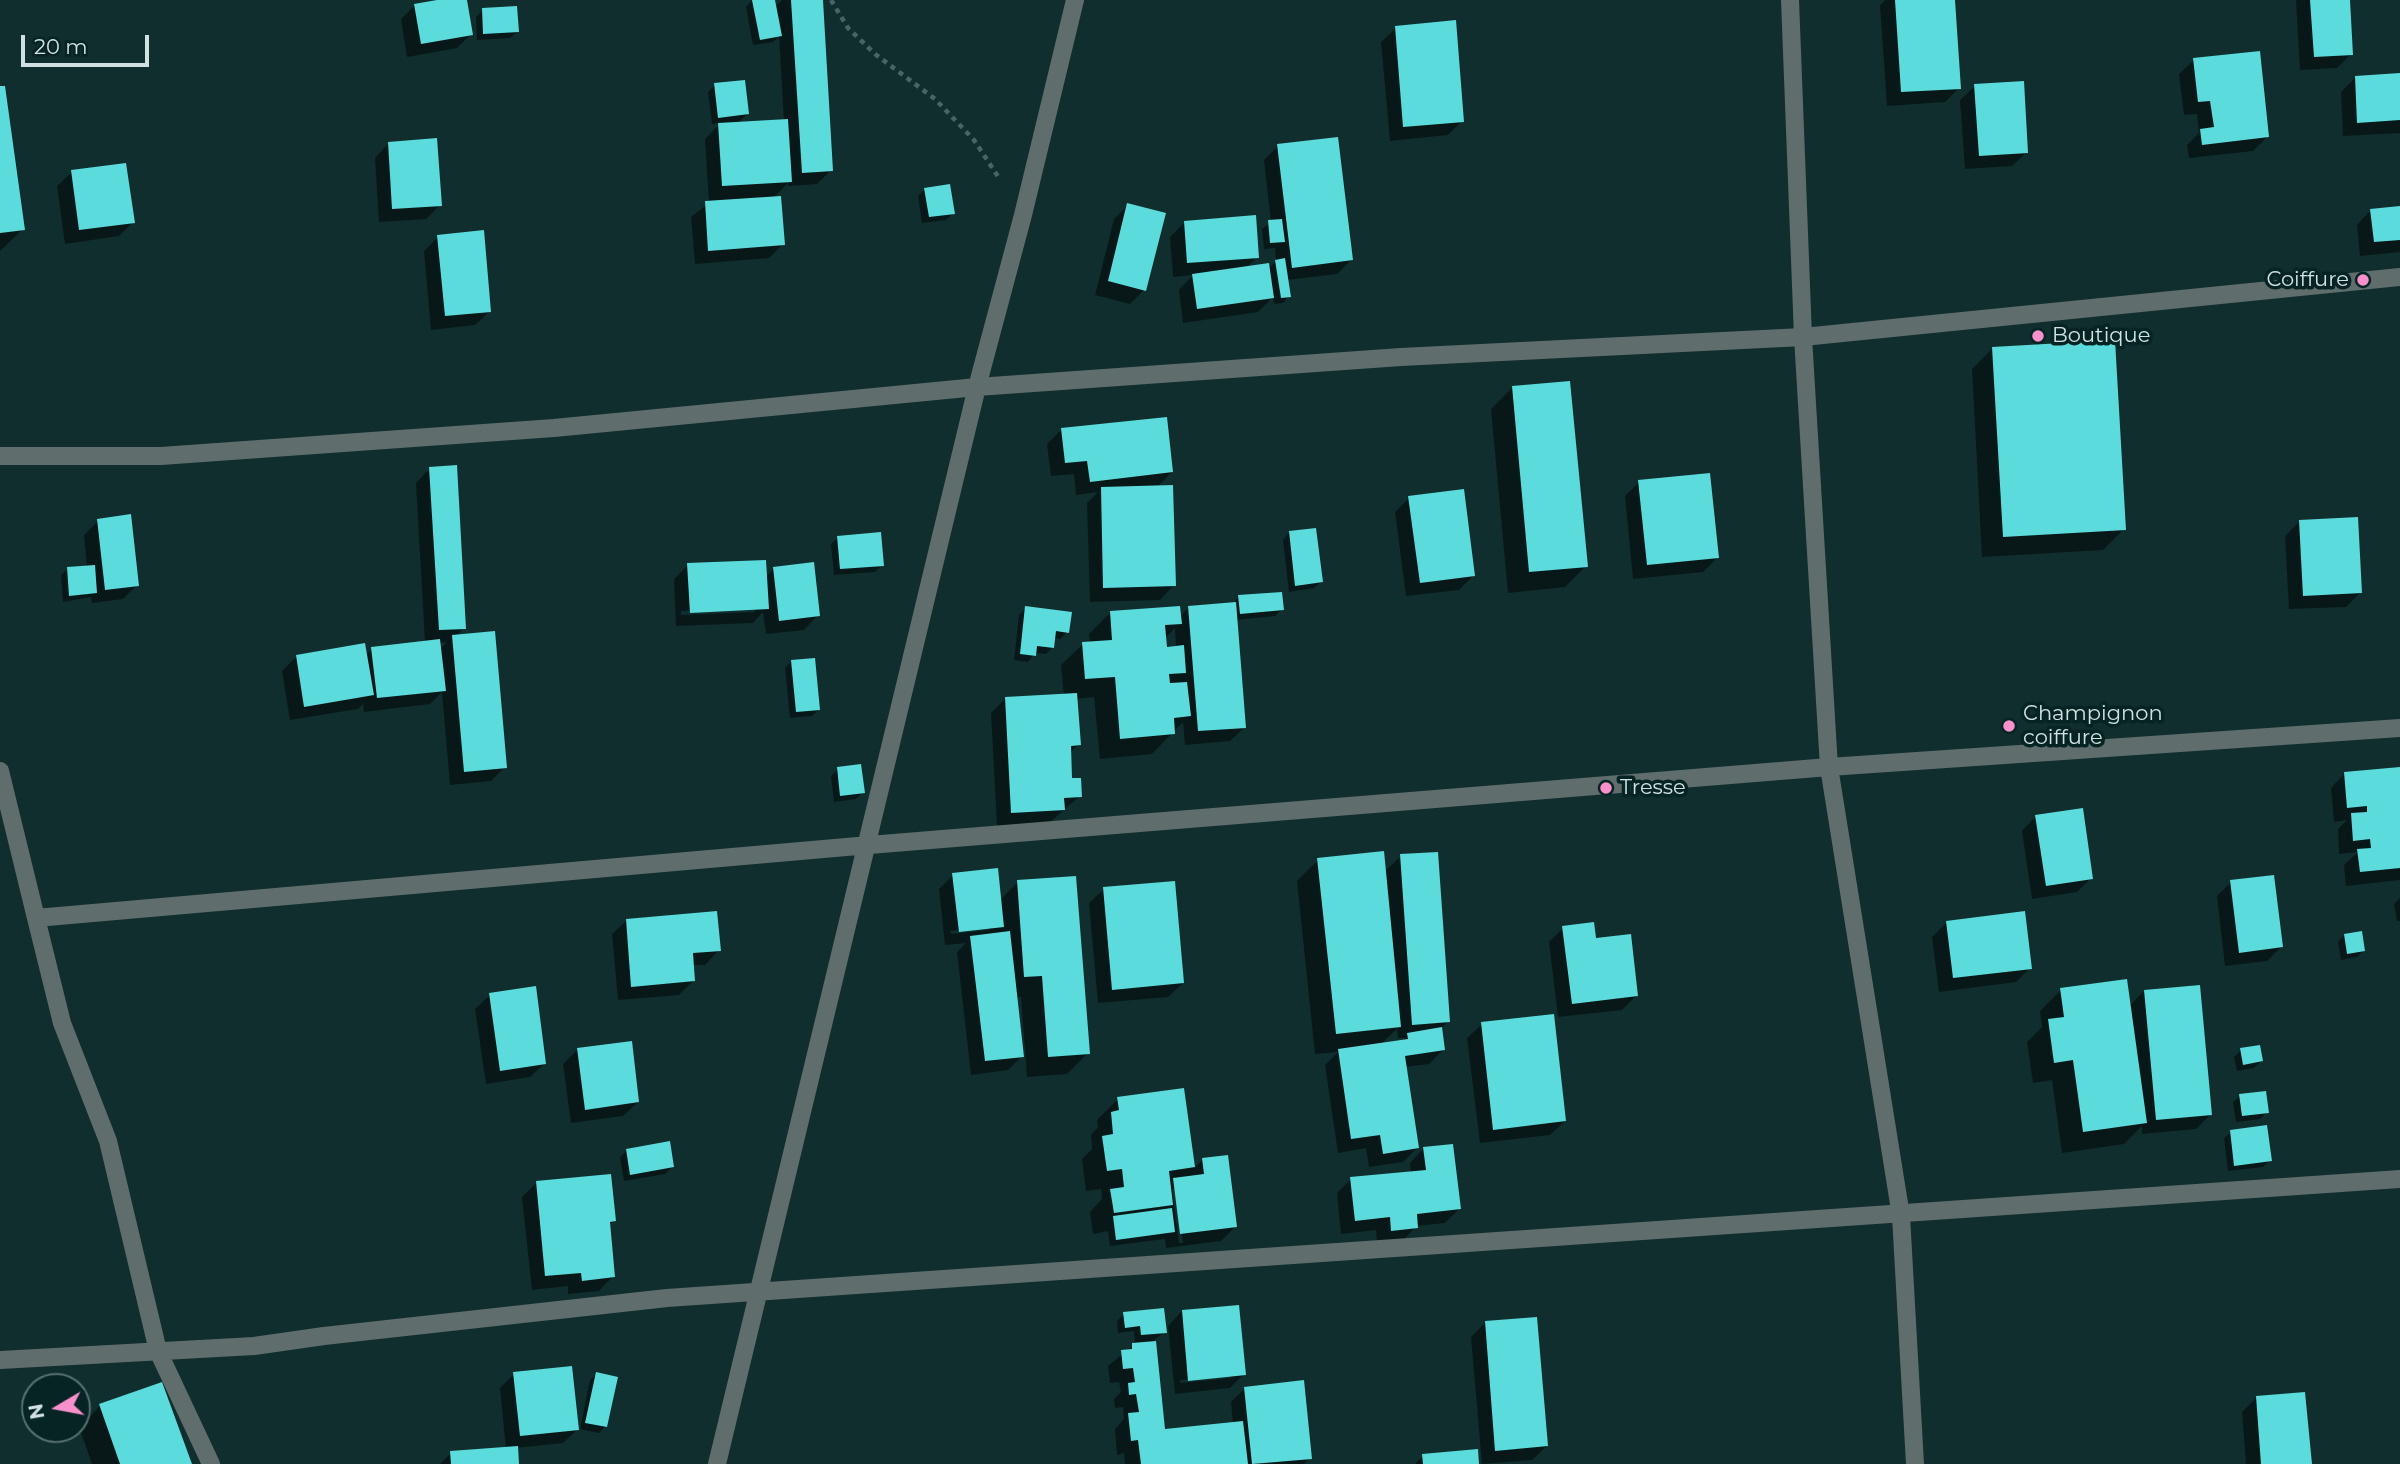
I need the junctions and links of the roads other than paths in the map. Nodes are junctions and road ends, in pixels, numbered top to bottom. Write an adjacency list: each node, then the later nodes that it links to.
1 (1075, 0): 5 (street)
2 (1790, 0): 4 (street)
3 (2400, 276): 4 (street)
4 (1803, 337): 5 (street); 8 (street)
5 (977, 387): 6 (street); 10 (street)
6 (0, 456)
7 (2400, 727): 8 (street)
8 (1829, 767): 10 (street); 13 (street)
9 (0, 771): 11 (street)
10 (869, 845): 11 (street); 14 (street)
11 (36, 918): 15 (street)
12 (2400, 1179): 13 (street)
13 (1901, 1216): 14 (street); 19 (street)
14 (759, 1293): 15 (street); 18 (street)
15 (158, 1351): 16 (street); 17 (street)
16 (0, 1360)
17 (211, 1464)
18 (717, 1464)
19 (1914, 1464)

